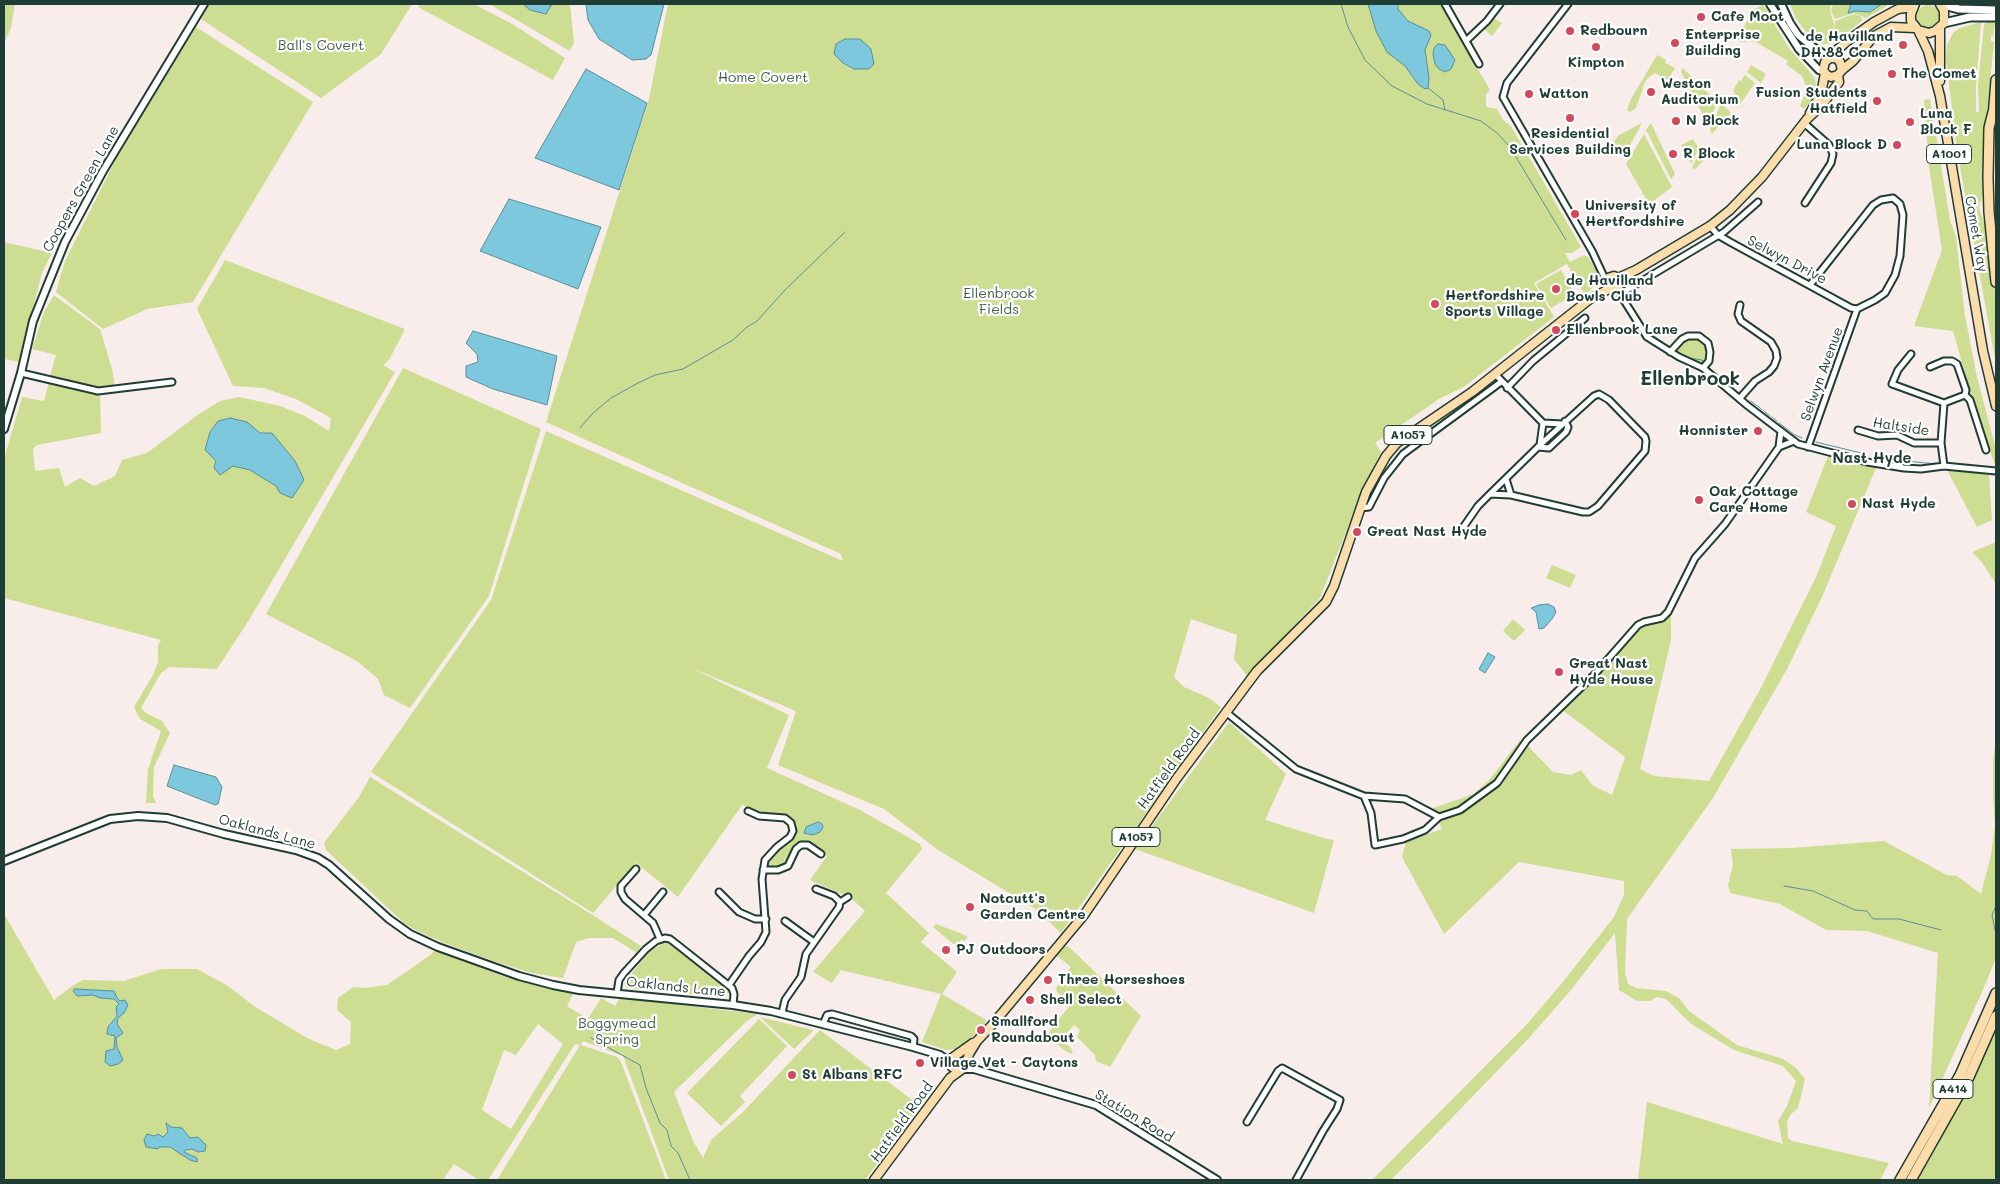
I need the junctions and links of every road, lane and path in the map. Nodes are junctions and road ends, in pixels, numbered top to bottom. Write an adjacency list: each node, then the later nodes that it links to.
1 (204, 4): 37 (street, Coopers Green Lane)
2 (1445, 4): 13 (street)
3 (1500, 4): 13 (street)
4 (1770, 4): 16 (street)
5 (1782, 4): 14 (street)
6 (1940, 4): 9 (main road); 11 (main road, Comet Way)
7 (1566, 5): 28 (street)
8 (1915, 5): 12 (main road, Comet Way); 14 (main road)
9 (1996, 10)
10 (1996, 17): 11 (main road)
11 (1942, 25): 12 (main road); 19 (main road, Comet Way / A1001)
12 (1917, 29): 17 (main road, A1057); 19 (main road, Comet Way / A1001)
13 (1467, 40): 15 (street)
14 (1832, 58): 16 (main road); 17 (main road)
15 (1479, 64)
16 (1824, 72): 17 (main road); 21 (main road, A1057)
17 (1840, 73): 21 (main road, A1057)
18 (1996, 80): 20 (highway)
19 (1940, 96): 45 (main road, Comet Way / A1001)
20 (1993, 112): 25 (highway); 27 (highway)
21 (1806, 121): 23 (street); 24 (main road, A1057)
22 (1758, 202): 26 (street)
23 (1805, 203)
24 (1710, 226): 26 (street, Selwyn Drive); 28 (main road, A1057)
25 (1996, 232)
26 (1718, 235): 28 (street); 29 (street, Selwyn Drive)
27 (1996, 282)
28 (1613, 285): 33 (street); 38 (main road, A1057)
29 (1810, 285): 31 (street, Selwyn Drive); 31 (street)
30 (1740, 305): 43 (street)
31 (1857, 309): 55 (street, Selwyn Avenue)
32 (1585, 318): 41 (street)
33 (1670, 352): 36 (street); 36 (street)
34 (1911, 354): 44 (street)
35 (1930, 367): 42 (street)
36 (1703, 368): 43 (street)
37 (21, 373): 39 (street); 48 (street, Coopers Green Lane)
38 (1495, 374): 40 (street); 62 (main road, A1057)
39 (172, 382)
40 (1501, 382): 41 (street); 62 (street)
41 (1507, 388): 47 (street)
42 (1965, 396): 44 (street); 56 (street)
43 (1740, 398): 50 (street)
44 (1944, 403): 52 (street)
45 (1996, 406)
46 (1564, 422): 47 (street); 53 (street); 53 (street); 61 (street)
47 (1543, 423): 53 (street)
48 (4, 429)
49 (1858, 430): 52 (street, Haltside)
50 (1781, 431): 51 (street); 54 (street)
51 (1794, 441): 54 (street); 55 (street)
52 (1941, 443): 57 (street)
53 (1539, 446): 59 (street)
54 (1779, 447): 67 (street)
55 (1808, 447): 57 (street)
56 (1986, 450)
57 (1944, 466): 58 (street)
58 (1996, 471)
59 (1506, 479): 60 (street); 61 (street)
60 (1490, 494): 61 (street); 63 (street)
61 (1511, 496)
62 (1360, 508): 64 (main road, Hatfield Road / A1057)
63 (1462, 529)
64 (1227, 712): 65 (street); 89 (main road, Hatfield Road / A1057)
65 (1364, 796): 67 (street); 67 (street)
66 (748, 811): 71 (street)
67 (1439, 817)
68 (821, 854): 71 (street)
69 (4, 861): 83 (street, Oaklands Lane)
70 (636, 869): 77 (street)
71 (763, 870): 78 (street)
72 (816, 889): 76 (street)
73 (664, 892): 77 (street)
74 (719, 892): 78 (street)
75 (848, 897): 76 (street)
76 (840, 902): 81 (street)
77 (644, 915): 80 (street)
78 (766, 919): 82 (street)
79 (785, 921): 81 (street)
80 (660, 939): 82 (street, Oaklands Lane); 83 (street, Oaklands Lane)
81 (814, 942): 86 (street)
82 (728, 985): 85 (street, Oaklands Lane)
83 (617, 993): 85 (street, Oaklands Lane)
84 (1996, 993): 100 (highway, A414)
85 (732, 1005): 86 (street, Oaklands Lane)
86 (782, 1013): 88 (street, Oaklands Lane)
87 (1996, 1016): 101 (highway, A414)
88 (823, 1024): 90 (street, Oaklands Lane); 90 (street, Oaklands Lane)
89 (977, 1041): 91 (main road, Hatfield Road / A1057); 94 (main road, Hatfield Road / A1057)
90 (913, 1047): 92 (street, Oaklands Lane)
91 (957, 1054): 92 (street, Oaklands Lane); 93 (main road); 94 (main road)
92 (940, 1055): 93 (street, Oaklands Lane)
93 (951, 1064): 94 (main road); 95 (main road, Hatfield Road)
94 (964, 1065): 95 (main road, Hatfield Road / A1057); 98 (street, Station Road)
95 (950, 1078): 97 (main road, Hatfield Road / A1057)
96 (1247, 1122): 99 (street)
97 (874, 1180)
98 (1217, 1180)
99 (1296, 1180)
100 (1900, 1180)
101 (1911, 1180)

